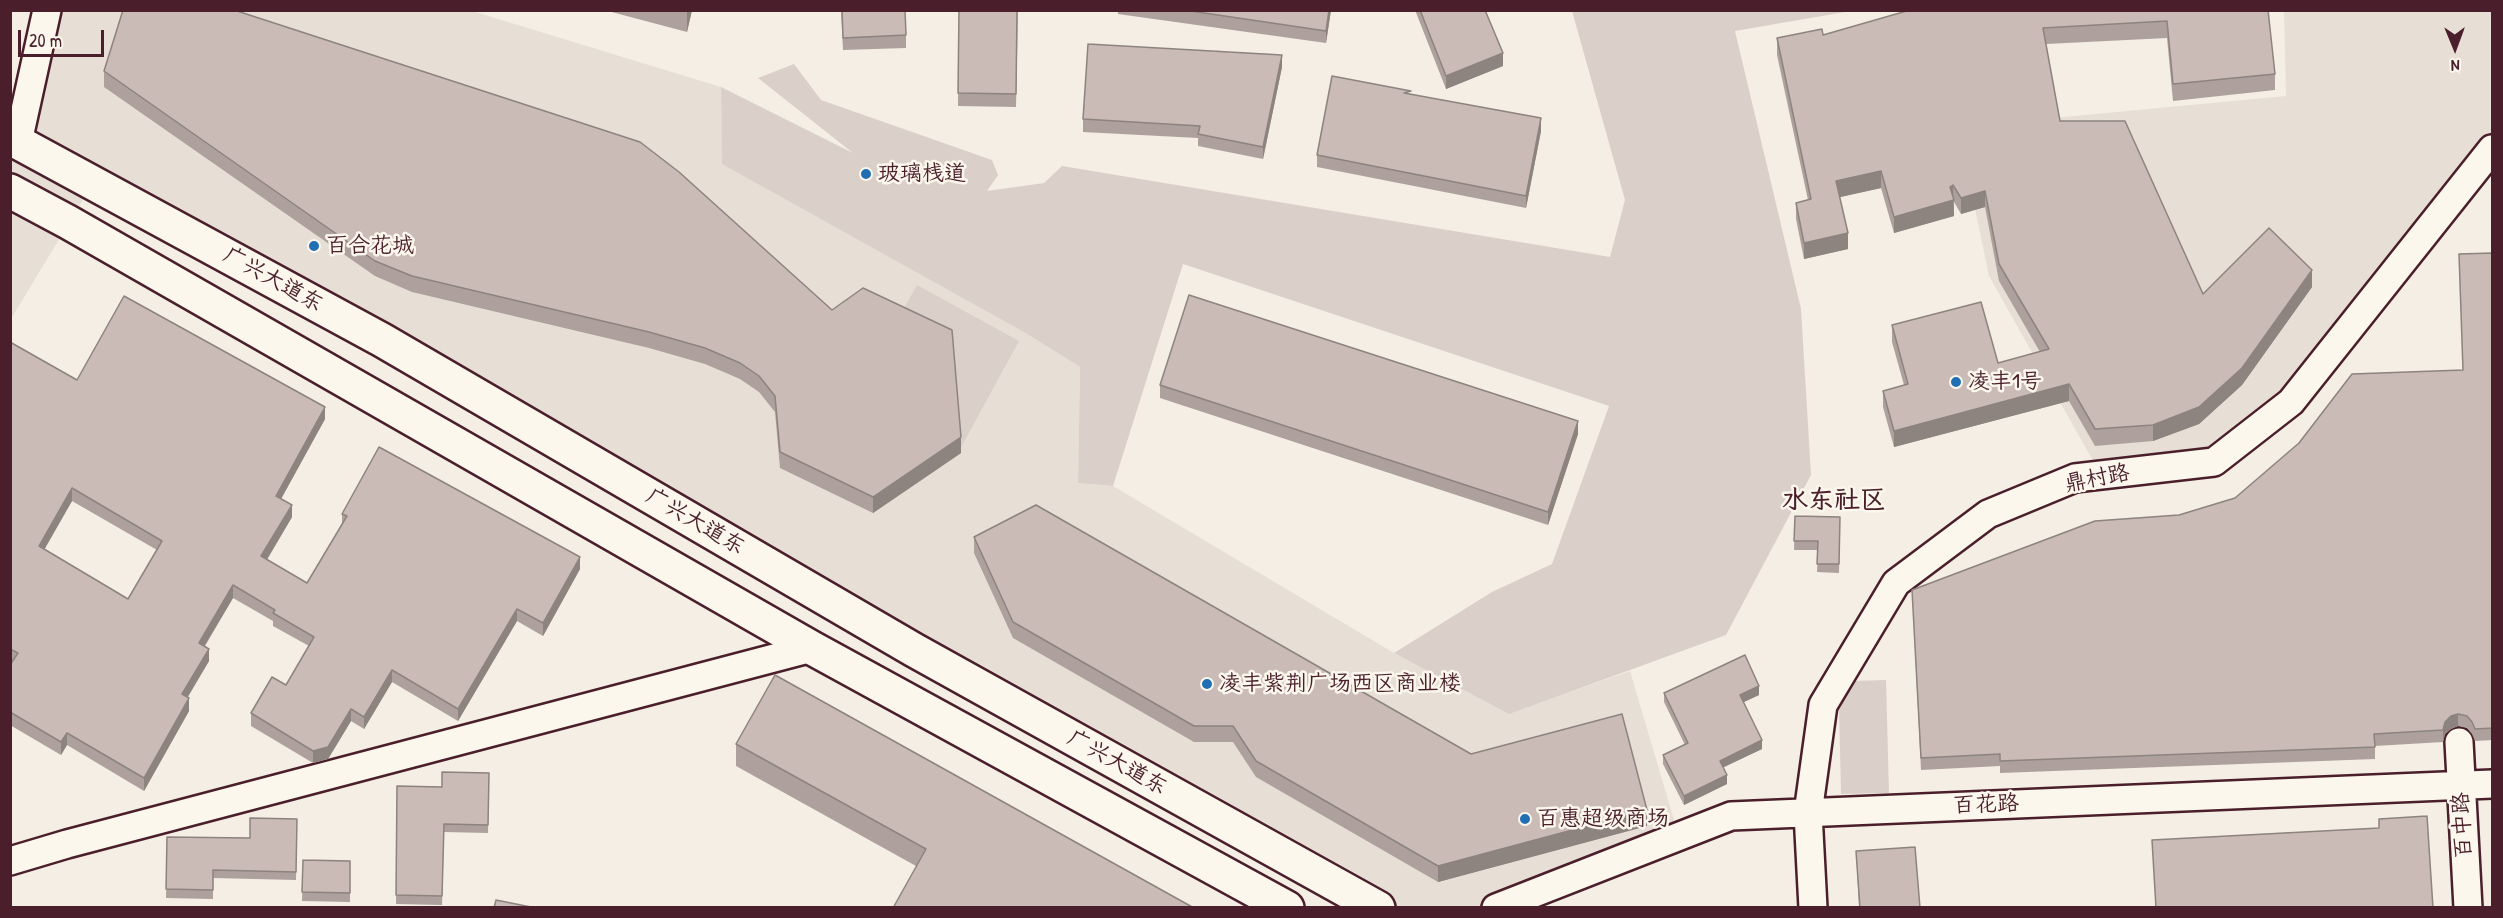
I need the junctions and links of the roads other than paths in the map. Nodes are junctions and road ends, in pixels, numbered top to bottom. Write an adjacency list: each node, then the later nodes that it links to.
1 (47, 10): 2 (street)
2 (14, 140): 12 (highway, 广兴大道东)
3 (2493, 149): 9 (street, 鼎村路)
4 (10, 191): 5 (highway, 广兴大道东)
5 (812, 648): 10 (street); 11 (highway, 广兴大道东)
6 (2459, 742): 8 (street, 百中路)
7 (2493, 784): 8 (street, 百花路)
8 (2461, 785): 9 (street, 百花路); 15 (street, 百中路)
9 (1808, 813): 13 (street, 百花路); 14 (street, 鼎村路)
10 (10, 861)
11 (1287, 908)
12 (1378, 908)
13 (1496, 908)
14 (1813, 908)
15 (2468, 908)

